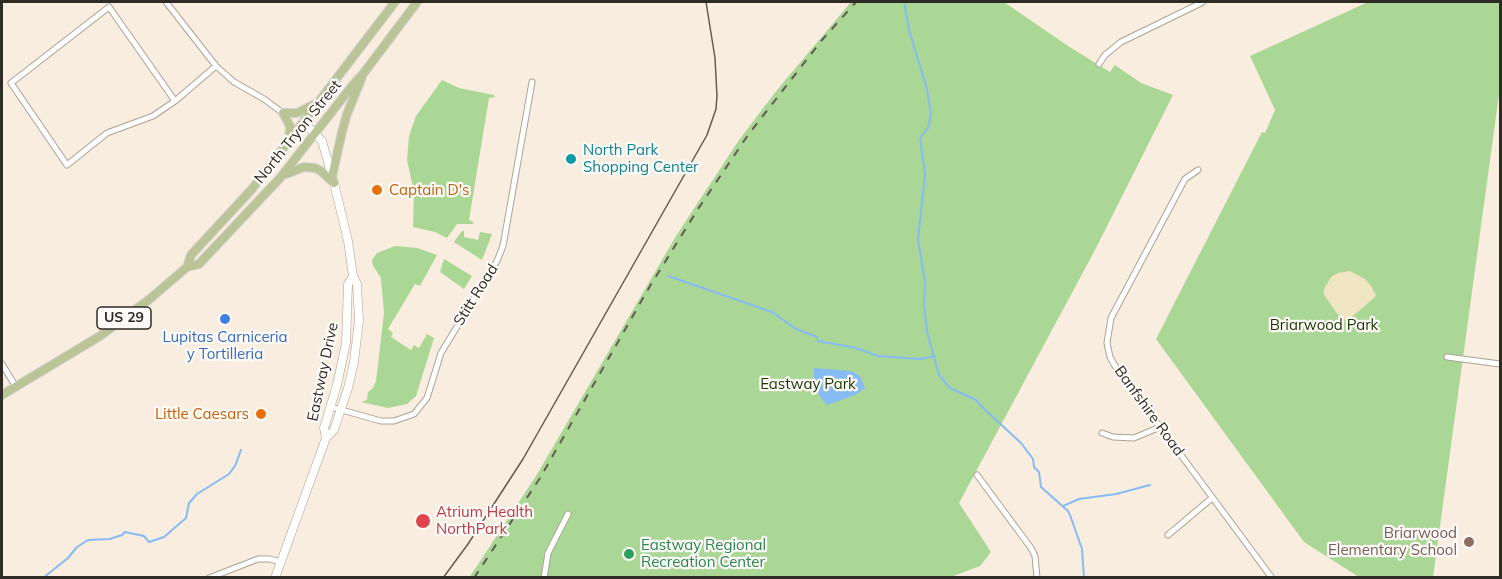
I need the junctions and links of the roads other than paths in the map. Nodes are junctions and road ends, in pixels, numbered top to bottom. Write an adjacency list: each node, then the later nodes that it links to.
1 (166, 2): 6 (street)
2 (395, 2): 10 (main road, North Tryon Street / US 29)
3 (417, 2): 7 (main road, North Tryon Street / US 29)
4 (1203, 2): 5 (street)
5 (1099, 64)
6 (216, 66): 9 (street); 11 (street)
7 (363, 74): 13 (main road, North Tryon Street / US 29); 17 (main road)
8 (532, 82): 26 (street, Stitt Road)
9 (175, 101): 9 (street)
10 (318, 102): 11 (main road); 12 (main road, North Tryon Street / US 29)
11 (283, 113): 14 (main road)
12 (303, 122): 13 (main road, Eastway Drive); 14 (main road, North Tryon Street / US 29)
13 (316, 134): 16 (main road, North Tryon Street / US 29); 17 (main road, Eastway Drive)
14 (289, 140): 18 (main road, North Tryon Street / US 29)
15 (1198, 170): 27 (street, Banfshire Road)
16 (280, 178): 17 (main road); 18 (main road, North Tryon Street / US 29)
17 (333, 180): 19 (main road, Eastway Drive)
18 (188, 267): 23 (main road, North Tryon Street / US 29)
19 (353, 276): 25 (main road, Eastway Drive); 26 (main road, Eastway Drive)
20 (1447, 357): 22 (street)
21 (2, 364): 23 (street)
22 (1500, 364)
23 (16, 387): 24 (main road, North Tryon Street / US 29)
24 (2, 395)
25 (331, 407): 26 (street, Stitt Road); 29 (main road, Eastway Drive)
26 (341, 410): 29 (main road, Eastway Drive)
27 (1160, 427): 28 (street); 31 (street, Banfshire Road)
28 (1102, 433)
29 (326, 438): 34 (main road, Eastway Drive)
30 (977, 475): 38 (street)
31 (1212, 498): 33 (street); 39 (street, Banfshire Road)
32 (568, 514): 37 (street)
33 (1168, 535)
34 (280, 562): 35 (street); 36 (main road, Eastway Drive)
35 (209, 578)
36 (275, 578)
37 (544, 578)
38 (1037, 578)
39 (1272, 578)

